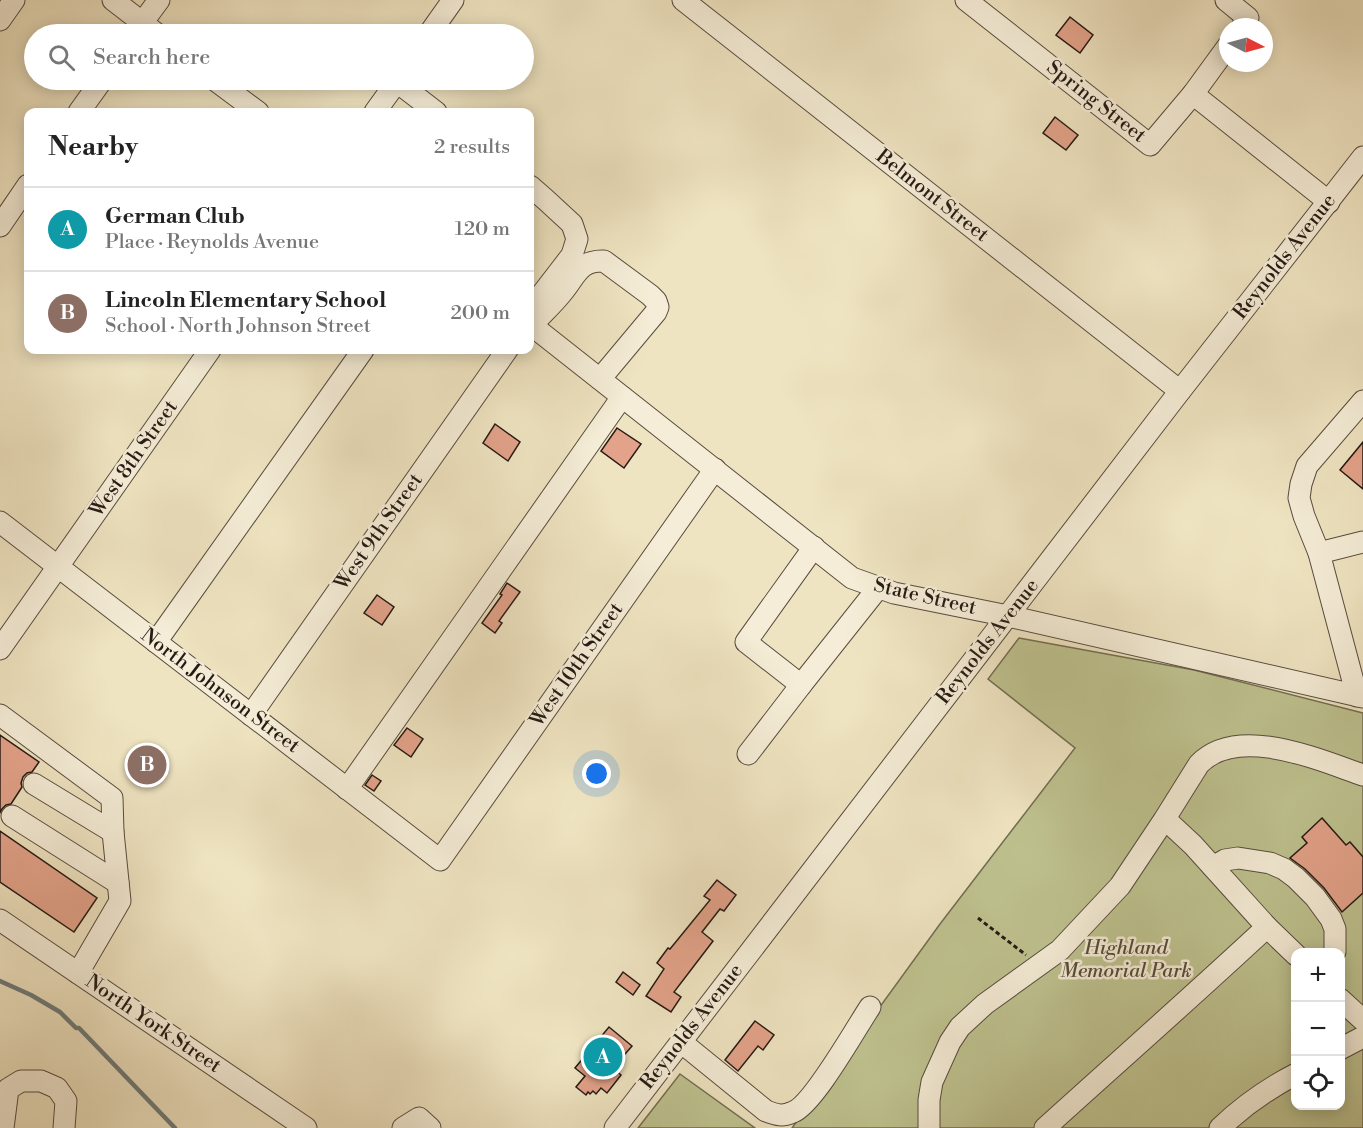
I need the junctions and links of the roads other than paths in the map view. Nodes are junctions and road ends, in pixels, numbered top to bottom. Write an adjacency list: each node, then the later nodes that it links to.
1 (14, 0): 9 (street)
2 (113, 0): 10 (street)
3 (159, 0): 11 (street)
4 (453, 0): 12 (street)
5 (683, 0): 35 (street, Belmont Street)
6 (966, 0): 18 (street, Spring Street)
7 (1226, 0): 8 (street)
8 (1248, 18)
9 (0, 20)
10 (137, 24)
11 (147, 24)
12 (436, 24)
13 (1219, 58): 18 (street)
14 (95, 90): 19 (street)
15 (228, 90): 20 (street)
16 (391, 90): 21 (street)
17 (410, 90): 22 (street)
18 (1193, 94): 26 (street)
19 (82, 108)
20 (253, 108)
21 (378, 108)
22 (431, 108)
23 (1363, 157): 26 (street, Reynolds Avenue)
24 (534, 190): 28 (street)
25 (24, 191): 27 (street)
26 (1329, 202): 35 (street, Reynolds Avenue)
27 (0, 226)
28 (534, 314)
29 (534, 316): 34 (street)
30 (534, 323): 34 (street, State Street)
31 (207, 354): 43 (street, West 8th Street)
32 (360, 354): 46 (street)
33 (504, 354): 50 (street, West 9th Street)
34 (600, 379): 36 (street, State Street)
35 (1180, 392): 45 (street, Reynolds Avenue)
36 (622, 397): 38 (street, State Street); 55 (street)
37 (1363, 401): 42 (street)
38 (715, 469): 41 (street, State Street); 59 (street, West 10th Street)
39 (0, 522): 43 (street, North Johnson Street)
40 (1363, 542): 42 (street)
41 (813, 547): 44 (street, State Street); 48 (street)
42 (1319, 553): 49 (street)
43 (58, 568): 46 (street, North Johnson Street); 47 (street, West 8th Street)
44 (878, 588): 45 (street, State Street); 48 (street)
45 (1008, 616): 49 (street, State Street); 71 (street, Reynolds Avenue)
46 (156, 642): 50 (street, North Johnson Street)
47 (0, 649)
48 (801, 685): 52 (street)
49 (1360, 697)
50 (251, 715): 55 (street, North Johnson Street)
51 (0, 716): 58 (street)
52 (748, 754)
53 (1363, 775): 57 (street)
54 (34, 784): 58 (street)
55 (347, 789): 59 (street, North Johnson Street)
56 (12, 816): 61 (street)
57 (1165, 819): 60 (street); 80 (street)
58 (113, 832): 61 (street)
59 (440, 860)
60 (1213, 867): 63 (street); 64 (street)
61 (118, 883): 66 (street)
62 (0, 921): 66 (street, North York Street)
63 (1267, 927): 65 (street); 81 (street)
64 (1335, 948)
65 (1291, 950)
66 (78, 973): 76 (street, North York Street)
67 (1344, 1002): 69 (street)
68 (870, 1007): 71 (street)
69 (1363, 1020)
70 (1363, 1037): 72 (street)
71 (681, 1042): 79 (street, Reynolds Avenue)
72 (1345, 1047)
73 (1291, 1077): 82 (street)
74 (3, 1128): 75 (street)
75 (64, 1128)
76 (306, 1128)
77 (403, 1128): 78 (street)
78 (430, 1128)
79 (615, 1128)
80 (928, 1128)
81 (1046, 1128)
82 (1220, 1128)

